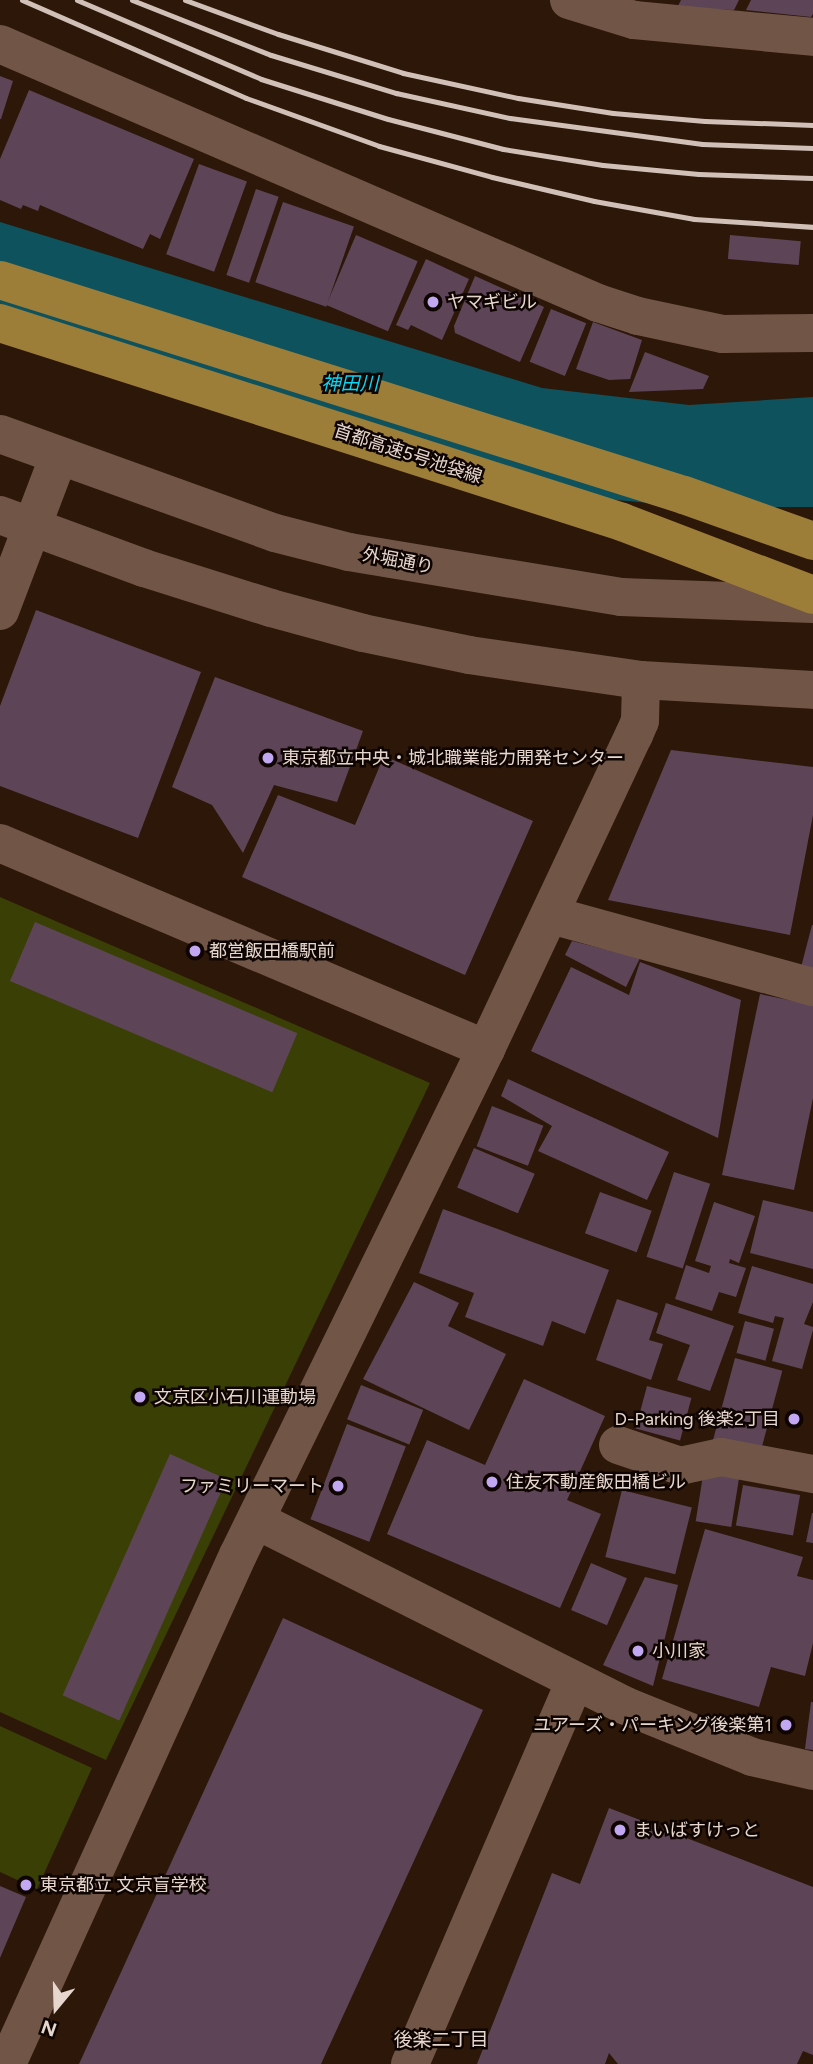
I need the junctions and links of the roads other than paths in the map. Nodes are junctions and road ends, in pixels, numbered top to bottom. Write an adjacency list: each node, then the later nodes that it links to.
1 (569, 0): 2 (street)
2 (813, 37)
3 (0, 44): 6 (street)
4 (0, 280): 10 (highway)
5 (0, 323): 11 (highway, 首都高速5号池袋線)
6 (813, 333)
7 (0, 434): 8 (street, 外堀通り)
8 (58, 456): 9 (street); 12 (street, 外堀通り)
9 (16, 521): 13 (street); 14 (street)
10 (813, 541)
11 (813, 595)
12 (813, 604)
13 (0, 611)
14 (641, 680): 15 (street); 17 (street)
15 (813, 690)
16 (0, 843): 19 (street)
17 (551, 915): 18 (street); 19 (street)
18 (813, 987)
19 (486, 1049): 22 (street)
20 (618, 1445): 21 (street)
21 (813, 1474)
22 (256, 1520): 23 (street); 25 (street)
23 (575, 1681): 24 (street); 26 (street)
24 (813, 1771)
25 (7, 2064)
26 (410, 2064)

